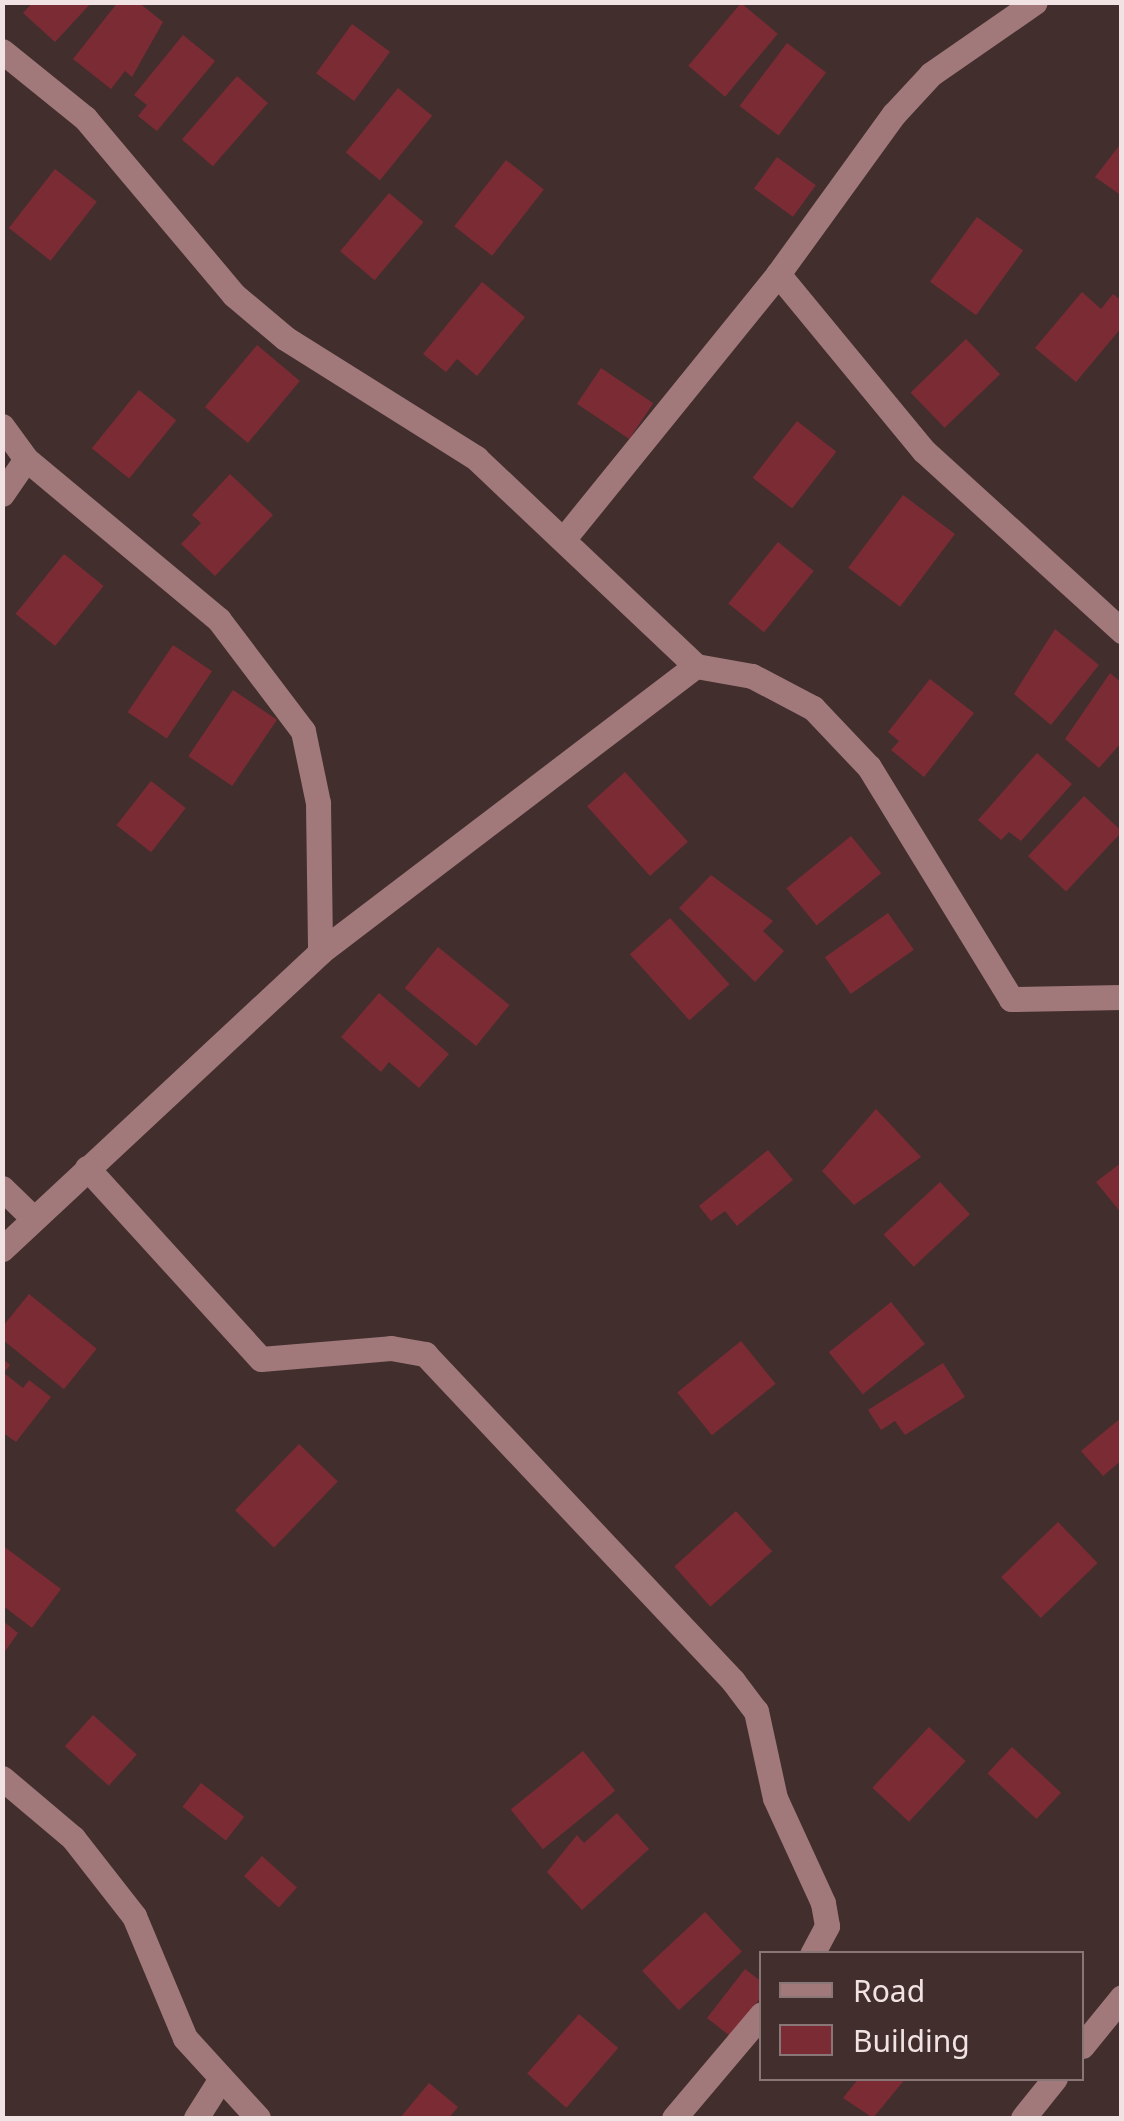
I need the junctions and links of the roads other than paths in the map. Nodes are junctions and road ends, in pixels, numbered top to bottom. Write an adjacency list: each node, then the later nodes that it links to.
1 (1035, 2): 3 (street)
2 (2, 51): 7 (street)
3 (778, 274): 7 (street); 8 (street)
4 (2, 426): 5 (street)
5 (26, 460): 6 (street); 10 (street)
6 (2, 494)
7 (566, 536): 9 (street)
8 (1122, 631)
9 (696, 666): 10 (street); 11 (street)
10 (320, 952): 12 (street)
11 (1122, 997)
12 (87, 1168): 14 (street); 17 (street)
13 (2, 1188): 14 (street)
14 (33, 1218): 15 (street)
15 (2, 1249)
16 (2, 1778): 22 (street)
17 (814, 1951)
18 (1122, 1997): 20 (street)
19 (759, 2018): 23 (street)
20 (1084, 2044)
21 (1054, 2081): 26 (street)
22 (218, 2083): 24 (street); 25 (street)
23 (687, 2114)
24 (196, 2118)
25 (258, 2118)
26 (1023, 2118)

